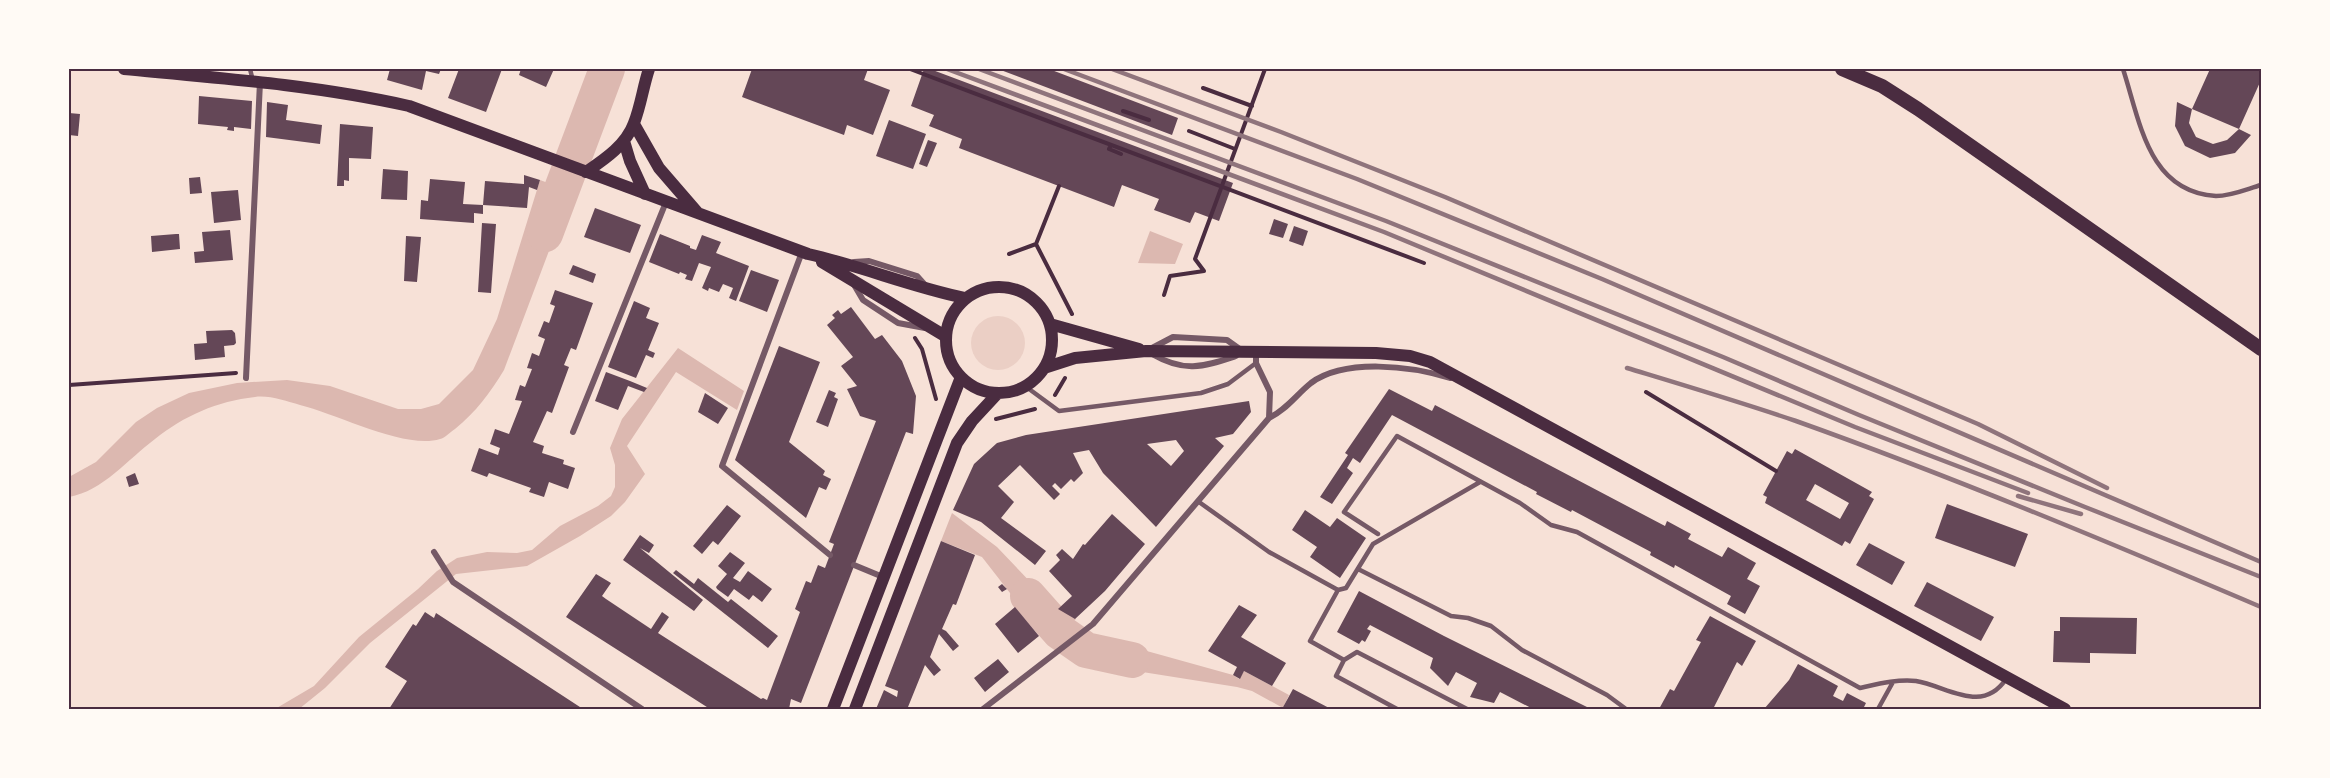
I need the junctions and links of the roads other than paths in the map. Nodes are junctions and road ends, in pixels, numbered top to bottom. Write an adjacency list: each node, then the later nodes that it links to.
1 (124, 69): 5 (main road)
2 (649, 69): 7 (main road)
3 (1842, 69): 18 (main road)
4 (2123, 69): 10 (lane)
5 (165, 71): 6 (main road)
6 (254, 77): 9 (main road); 22 (street)
7 (634, 124): 8 (main road); 13 (main road)
8 (624, 141): 9 (main road); 11 (main road)
9 (586, 172): 11 (main road)
10 (2261, 185)
11 (645, 194): 12 (main road)
12 (666, 201): 13 (main road); 28 (street)
13 (698, 213): 14 (main road)
14 (805, 253): 15 (main road); 17 (main road); 33 (street)
15 (965, 298): 16 (main road); 17 (main road)
16 (1050, 324): 19 (main road); 21 (main road)
17 (940, 333): 23 (main road)
18 (2261, 350)
19 (1146, 351): 20 (main road); 21 (main road)
20 (1252, 356): 24 (main road); 25 (lane); 27 (street)
21 (1044, 368): 25 (main road)
22 (246, 375)
23 (961, 377): 26 (main road); 36 (main road)
24 (1473, 385): 27 (street); 39 (main road)
25 (1025, 386): 26 (main road)
26 (998, 393): 43 (main road)
27 (1269, 418): 30 (street)
28 (573, 432)
29 (1480, 482): 31 (lane); 35 (lane); 40 (lane)
30 (1199, 502): 37 (lane); 44 (street)
31 (1378, 534)
32 (434, 552): 41 (street)
33 (830, 555)
34 (854, 565): 36 (street)
35 (1358, 569): 37 (lane); 47 (lane)
36 (883, 577): 42 (main road)
37 (1338, 590): 38 (lane)
38 (1344, 660): 45 (lane); 46 (lane)
39 (2008, 677): 40 (lane); 49 (main road)
40 (1893, 682): 48 (lane)
41 (642, 709)
42 (832, 709)
43 (855, 709)
44 (983, 709)
45 (1397, 709)
46 (1467, 709)
47 (1626, 709)
48 (1878, 709)
49 (2065, 709)

